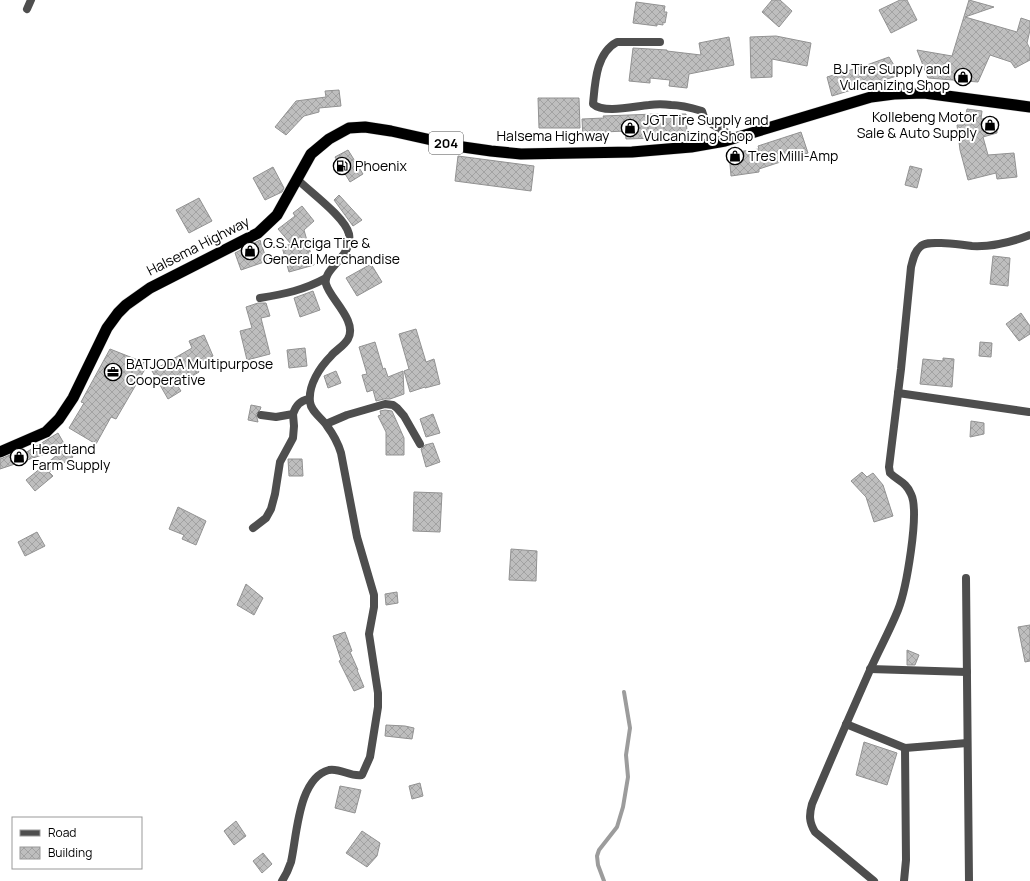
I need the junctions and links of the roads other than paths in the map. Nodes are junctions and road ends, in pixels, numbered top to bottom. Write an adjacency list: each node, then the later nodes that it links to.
1 (31, 0): 2 (street)
2 (27, 9)
3 (660, 42): 5 (street)
4 (1030, 107): 5 (highway, Halsema Highway / 204)
5 (736, 138): 6 (highway, Halsema Highway / 204)
6 (297, 179): 8 (street); 17 (highway, Halsema Highway / 204)
7 (1030, 235): 10 (street)
8 (326, 278): 9 (street); 11 (street)
9 (260, 298)
10 (898, 393): 12 (street); 20 (street)
11 (309, 399): 13 (street); 15 (street)
12 (1029, 412)
13 (292, 414): 14 (street); 18 (street)
14 (261, 415)
15 (326, 424): 16 (street); 25 (street)
16 (420, 444)
17 (0, 452)
18 (253, 528)
19 (966, 578): 21 (street)
20 (870, 669): 21 (street); 22 (street)
21 (967, 672): 23 (street)
22 (846, 724): 24 (street); 26 (street)
23 (968, 743): 24 (street); 28 (street)
24 (905, 748): 27 (street)
25 (282, 881)
26 (874, 881)
27 (904, 881)
28 (969, 881)

